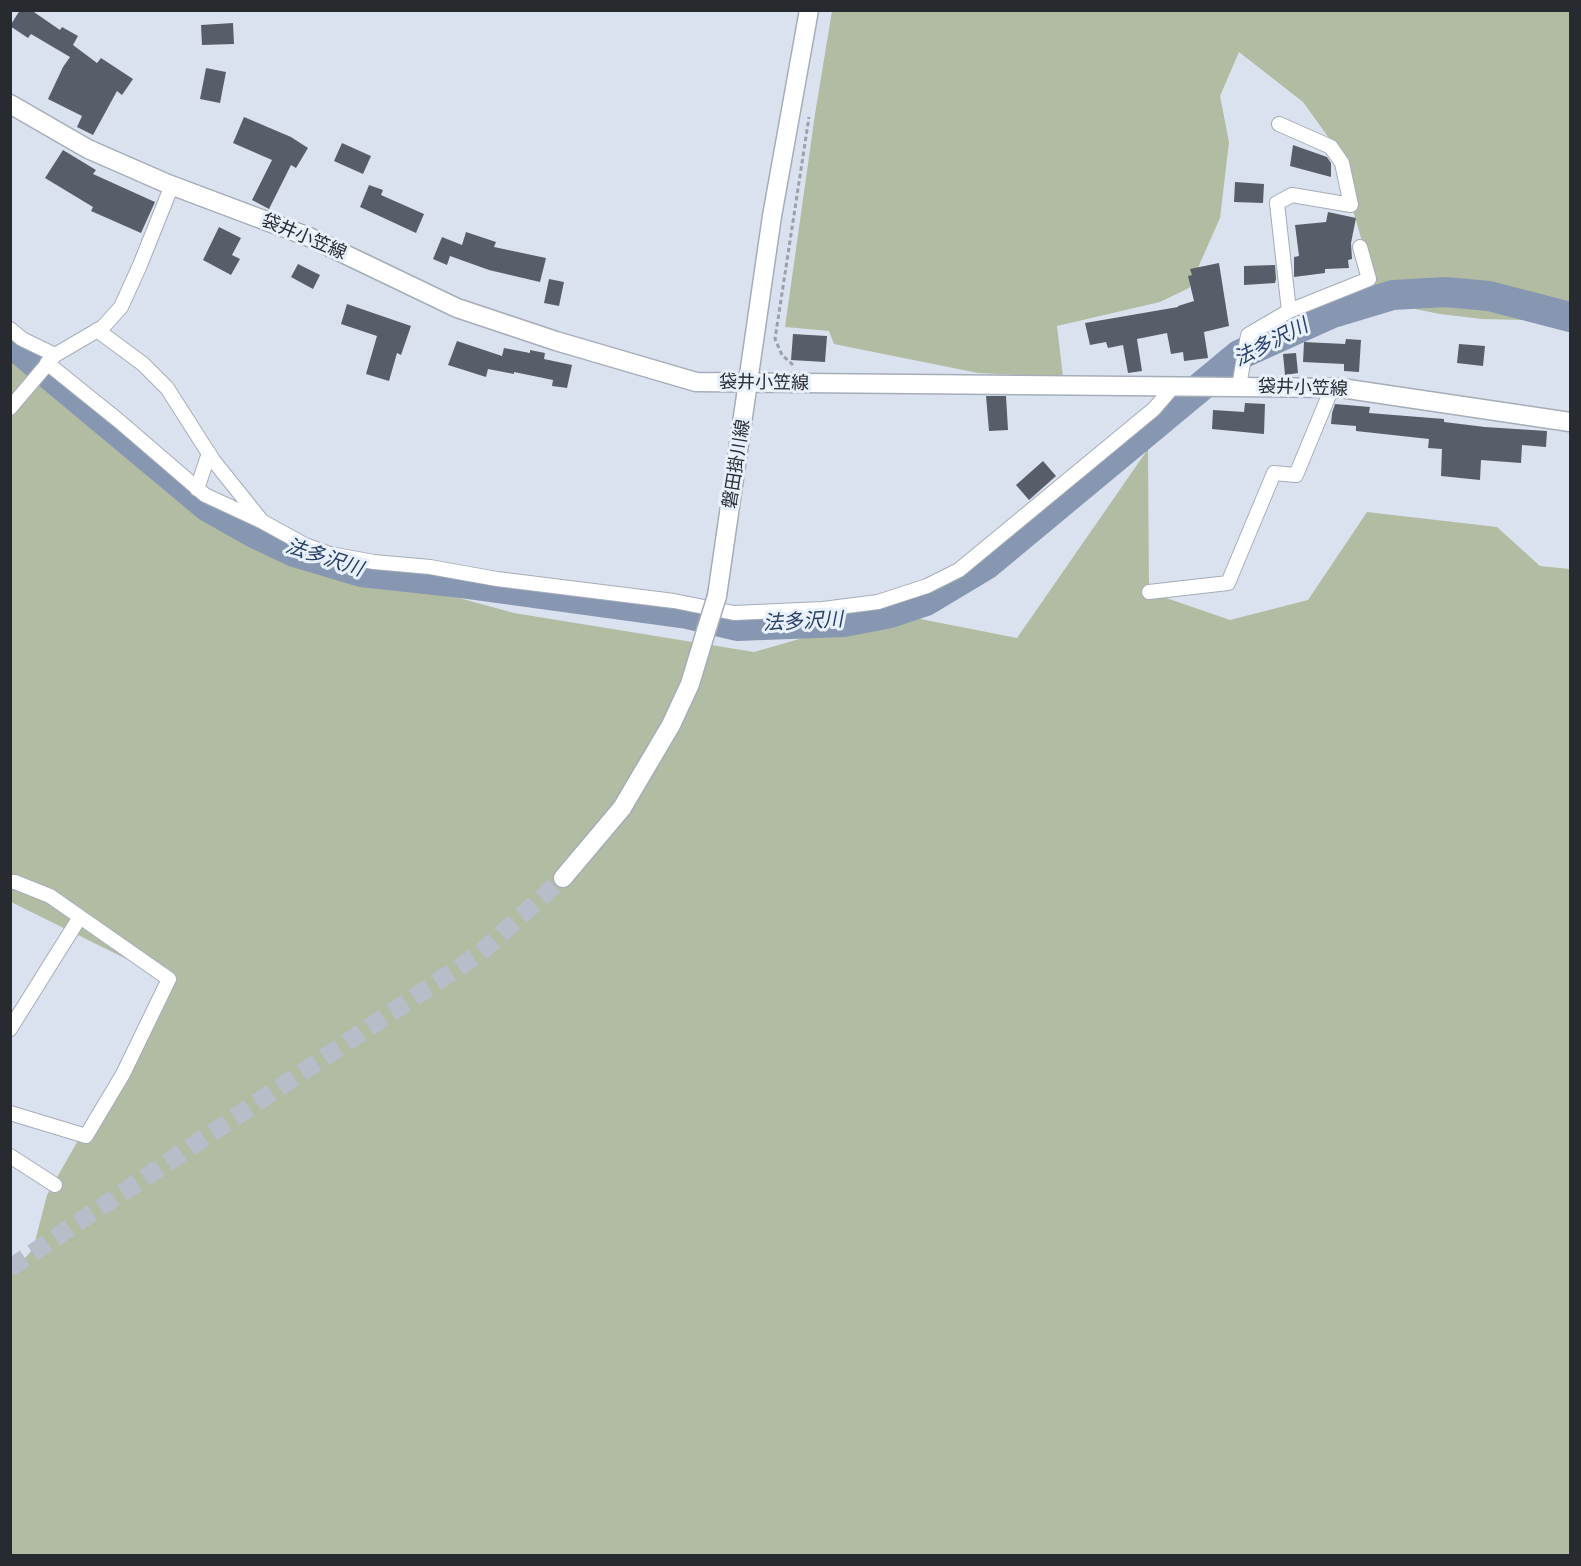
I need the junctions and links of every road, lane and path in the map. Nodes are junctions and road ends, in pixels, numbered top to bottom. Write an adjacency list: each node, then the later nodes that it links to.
1 (809, 10): 12 (main road, 磐田掛川線)
2 (10, 104): 5 (main road, 袋井小笠線)
3 (810, 113): 11 (path)
4 (1279, 124): 7 (street)
5 (172, 185): 9 (street); 12 (main road, 袋井小笠線)
6 (1360, 247): 7 (street)
7 (1289, 312): 13 (street)
8 (10, 329): 10 (street)
9 (98, 330): 10 (street); 18 (street)
10 (51, 359): 16 (street); 19 (street)
11 (800, 367)
12 (749, 382): 14 (main road, 袋井小笠線); 22 (main road, 磐田掛川線, bridge)
13 (1239, 386): 14 (main road, 袋井小笠線); 15 (main road, 袋井小笠線)
14 (1173, 387): 20 (street)
15 (1332, 388): 17 (main road, 袋井小笠線); 21 (street)
16 (10, 408)
17 (1570, 422)
18 (209, 453): 19 (street); 20 (street)
19 (197, 489): 20 (street)
20 (263, 522)
21 (1149, 592)
22 (563, 878)
23 (12, 885): 24 (street)
24 (80, 917): 25 (street); 26 (street)
25 (10, 1029)
26 (10, 1113)
27 (10, 1156): 28 (street)
28 (55, 1185)

